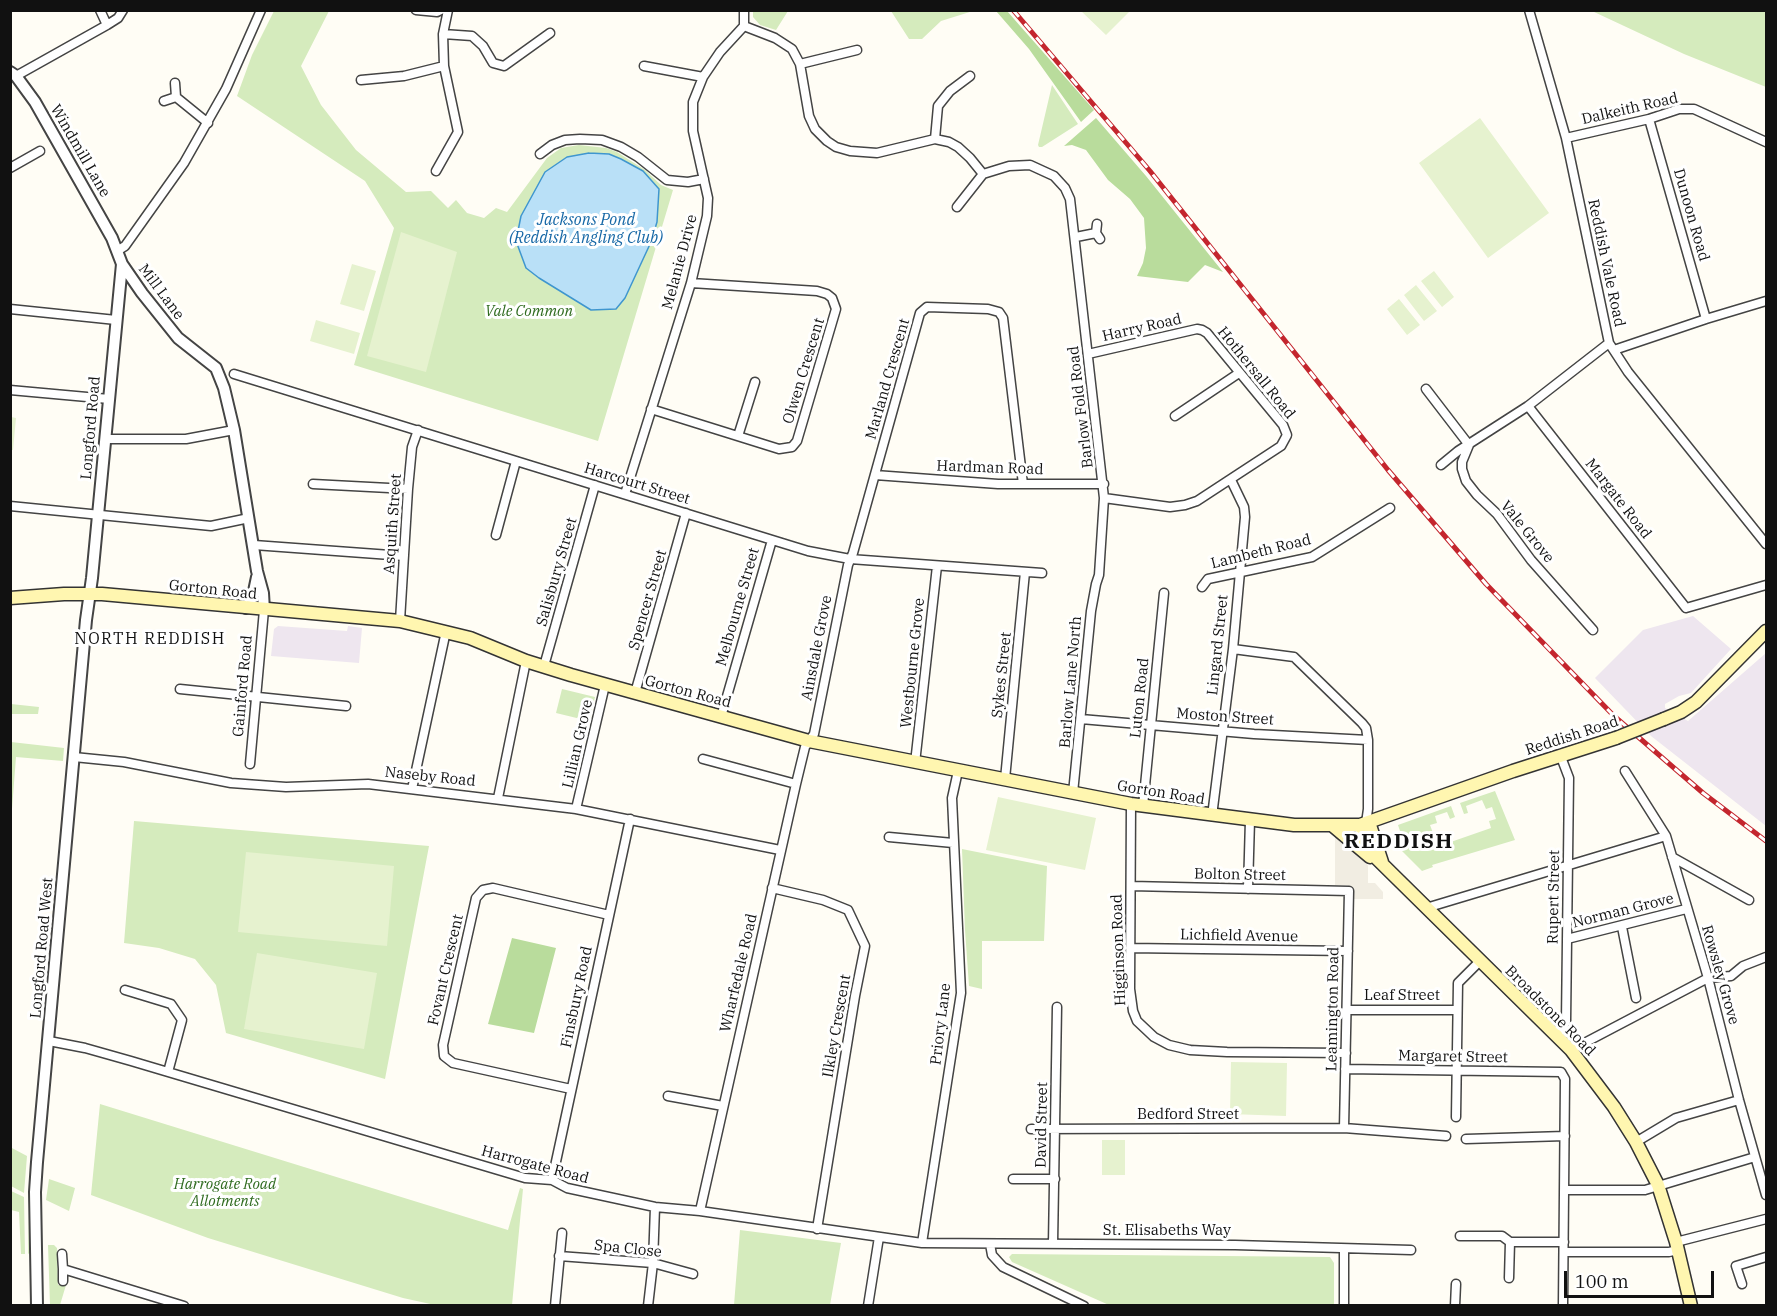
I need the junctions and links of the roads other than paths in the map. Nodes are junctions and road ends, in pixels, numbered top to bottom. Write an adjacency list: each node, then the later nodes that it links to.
1 (100, 10): 9 (street)
2 (123, 10): 9 (street)
3 (261, 10): 25 (street)
4 (416, 10): 5 (street)
5 (441, 10)
6 (448, 10): 12 (street)
7 (744, 10): 10 (street)
8 (1529, 10): 26 (street, Reddish Vale Road)
9 (107, 25): 17 (street)
10 (744, 26): 14 (street); 19 (street, Melanie Drive)
11 (550, 33): 12 (street)
12 (443, 34): 15 (street)
13 (857, 50): 14 (street)
14 (800, 64): 27 (street)
15 (444, 66): 20 (street); 32 (street)
16 (644, 66): 19 (street)
17 (13, 74): 38 (street, Windmill Lane)
18 (970, 76): 27 (street)
19 (703, 77): 34 (street, Melanie Drive)
20 (361, 80)
21 (175, 82): 22 (street)
22 (176, 97): 23 (street); 25 (street)
23 (164, 101)
24 (1649, 119): 26 (street, Dalkeith Road); 28 (street, Dalkeith Road); 45 (street, Dunoon Road)
25 (208, 123): 38 (street)
26 (1566, 138): 48 (street, Reddish Vale Road)
27 (935, 139): 33 (street)
28 (1767, 142)
29 (40, 151): 31 (street)
30 (540, 154): 34 (street)
31 (10, 168)
32 (436, 171)
33 (982, 174): 35 (street); 37 (street, Barlow Fold Road)
34 (704, 179): 40 (street, Melanie Drive)
35 (957, 207)
36 (1098, 232): 37 (street)
37 (1076, 237): 49 (street, Barlow Fold Road)
38 (117, 250): 39 (street, Mill Lane)
39 (122, 264): 41 (street, Mill Lane); 42 (street, Longford Road)
40 (691, 283): 57 (street, Melanie Drive); 61 (street, Olwen Crescent)
41 (142, 293): 42 (street); 59 (street, Mill Lane)
42 (118, 300): 46 (street, Longford Road)
43 (1767, 301): 45 (street)
44 (10, 309): 46 (street)
45 (1706, 319): 48 (street)
46 (116, 320): 55 (street, Longford Road)
47 (1202, 330): 49 (street, Harry Road); 50 (street, Hothersall Road)
48 (1611, 346): 56 (street); 82 (street, Reddish Vale Road)
49 (1088, 354): 70 (street, Barlow Fold Road)
50 (1239, 373): 58 (street); 67 (street, Hothersall Road)
51 (234, 374): 60 (street, Harcourt Street)
52 (755, 382): 61 (street)
53 (1425, 389): 63 (street)
54 (10, 390): 55 (street)
55 (109, 399): 62 (street, Longford Road)
56 (1528, 406): 63 (street); 92 (street, Margate Road)
57 (651, 409): 61 (street, Olwen Crescent); 73 (street, Melanie Drive)
58 (1175, 416)
59 (234, 430): 62 (street); 79 (street, Mill Lane)
60 (418, 430): 64 (street, Harcourt Street); 72 (street, Asquith Street)
61 (738, 436)
62 (105, 439): 78 (street, Longford Road)
63 (1469, 445): 65 (street); 100 (street, Vale Grove)
64 (516, 461): 71 (street, Harcourt Street); 80 (street)
65 (1441, 465)
66 (875, 475): 69 (street, Hardman Road); 69 (street, Marland Crescent); 85 (street, Marland Crescent)
67 (1231, 480): 74 (street); 90 (street, Lingard Street)
68 (314, 484): 72 (street)
69 (1023, 484): 70 (street, Hardman Road)
70 (1104, 484): 74 (street, Barlow Fold Road)
71 (595, 485): 73 (street, Harcourt Street); 105 (street, Salisbury Street)
72 (408, 489): 84 (street, Asquith Street)
73 (625, 494): 77 (street, Harcourt Street)
74 (1104, 498): 91 (street, Barlow Fold Road)
75 (10, 506): 78 (street)
76 (1390, 508): 90 (street, Lambeth Road)
77 (686, 513): 81 (street, Harcourt Street); 108 (street, Spencer Street)
78 (98, 515): 79 (street); 95 (street, Longford Road)
79 (249, 519): 83 (street, Mill Lane)
80 (496, 535)
81 (771, 540): 85 (street, Harcourt Street); 111 (street, Melbourne Street)
82 (1767, 544)
83 (254, 545): 84 (street); 87 (street, Mill Lane)
84 (404, 556): 99 (street, Asquith Street)
85 (850, 559): 86 (street, Harcourt Street); 116 (street, Ainsdale Grove)
86 (937, 566): 88 (street, Harcourt Street); 121 (street, Westbourne Grove)
87 (257, 571): 97 (street); 98 (street, Mill Lane)
88 (1025, 572): 89 (street, Harcourt Street); 124 (street, Sykes Street)
89 (1042, 573)
90 (1239, 573): 93 (street, Lambeth Road); 103 (street, Lingard Street)
91 (1100, 575): 112 (street, Barlow Lane North)
92 (1767, 585)
93 (1202, 587)
94 (1164, 592): 113 (street, Luton Road)
95 (90, 594): 96 (main road, Gorton Road); 97 (main road, Gorton Road); 117 (street, Longford Road West)
96 (10, 598)
97 (246, 608): 98 (main road, Gorton Road)
98 (264, 610): 99 (main road, Gorton Road); 109 (street, Gainford Road)
99 (400, 621): 101 (main road, Gorton Road)
100 (1593, 630)
101 (446, 631): 104 (main road, Gorton Road); 126 (street)
102 (1767, 631): 118 (main road, Reddish Road, bridge)
103 (1233, 648): 114 (street, Lingard Street); 115 (street)
104 (526, 661): 105 (main road, Gorton Road); 128 (street)
105 (544, 666): 106 (main road, Gorton Road)
106 (605, 685): 108 (main road, Gorton Road); 130 (street, Lillian Grove)
107 (180, 689): 109 (street)
108 (635, 693): 111 (main road, Gorton Road)
109 (256, 697): 110 (street); 120 (street, Gainford Road)
110 (345, 706)
111 (721, 717): 116 (main road, Gorton Road)
112 (1081, 719): 113 (street, Moston Street); 127 (street, Barlow Lane North)
113 (1151, 725): 114 (street, Moston Street); 129 (street, Luton Road)
114 (1223, 730): 115 (street, Moston Street); 131 (street, Lingard Street)
115 (1368, 740): 134 (street)
116 (808, 741): 121 (main road, Gorton Road); 125 (street, Wharfedale Road)
117 (74, 757): 126 (street, Naseby Road); 164 (street, Longford Road West)
118 (1561, 757): 134 (main road, Reddish Road); 142 (street, Rupert Street)
119 (703, 759): 125 (street)
120 (250, 764)
121 (915, 764): 122 (main road, Gorton Road)
122 (958, 771): 124 (main road, Gorton Road); 138 (street, Priory Lane)
123 (1625, 771): 136 (street, Rowsley Grove)
124 (1005, 779): 127 (main road, Gorton Road)
125 (796, 784): 139 (street, Wharfedale Road)
126 (412, 789): 128 (street, Naseby Road)
127 (1073, 793): 129 (main road, Gorton Road)
128 (498, 798): 130 (street, Naseby Road)
129 (1137, 805): 131 (main road, Gorton Road); 143 (street, Higginson Road)
130 (576, 808): 132 (street, Naseby Road)
131 (1212, 816): 133 (main road, Gorton Road)
132 (630, 819): 139 (street, Naseby Road); 150 (street, Finsbury Road)
133 (1250, 820): 135 (main road, Gorton Road); 145 (street)
134 (1365, 823): 135 (main road, Gorton Road); 141 (main road, Broadstone Road)
135 (1333, 826): 141 (main road)
136 (1665, 836): 140 (street, Rowsley Grove); 142 (street)
137 (889, 837): 138 (street)
138 (952, 843): 198 (street, Priory Lane)
139 (780, 850): 144 (street, Wharfedale Road)
140 (1672, 857): 147 (street); 149 (street, Rowsley Grove)
141 (1383, 866): 148 (main road, Broadstone Road)
142 (1568, 866): 148 (street); 152 (street, Rupert Street)
143 (1131, 886): 145 (street, Bolton Street); 153 (street, Higginson Road)
144 (772, 888): 173 (street, Wharfedale Road); 192 (street, Ilkley Crescent)
145 (1248, 889): 146 (street, Bolton Street)
146 (1349, 891): 154 (street, Leamington Road)
147 (1749, 900)
148 (1426, 908): 156 (main road, Broadstone Road)
149 (1686, 909): 151 (street, Norman Grove); 157 (street, Rowsley Grove)
150 (609, 915): 170 (street, Finsbury Road); 170 (street, Fovant Crescent)
151 (1622, 927): 152 (street, Norman Grove); 159 (street)
152 (1567, 939): 163 (street, Rupert Street)
153 (1130, 948): 154 (street, Lichfield Avenue); 166 (street, Higginson Road)
154 (1348, 951): 161 (street, Leamington Road)
155 (1767, 957): 157 (street)
156 (1480, 961): 162 (street); 163 (main road, Broadstone Road)
157 (1708, 978): 165 (street); 172 (street, Rowsley Grove)
158 (125, 990): 169 (street)
159 (1636, 998)
160 (1057, 1007): 177 (street, David Street)
161 (1346, 1010): 162 (street, Leaf Street); 166 (street, Leamington Road)
162 (1457, 1010): 168 (street)
163 (1557, 1035): 165 (main road, Broadstone Road)
164 (49, 1041): 169 (street, Harrogate Road); 215 (street, Longford Road West)
165 (1572, 1050): 181 (main road, Broadstone Road)
166 (1346, 1053): 167 (street, Leamington Road)
167 (1345, 1069): 168 (street, Margaret Street); 175 (street, Leamington Road)
168 (1455, 1070): 174 (street); 179 (street, Margaret Street)
169 (168, 1072): 185 (street, Harrogate Road)
170 (571, 1089): 185 (street, Finsbury Road)
171 (668, 1096): 173 (street)
172 (1739, 1100): 181 (street); 182 (street, Rowsley Grove)
173 (723, 1106): 190 (street, Wharfedale Road)
174 (1456, 1117)
175 (1344, 1128): 177 (street, Bedford Street); 178 (street, Bedford Street)
176 (1031, 1129): 177 (street, Bedford Street)
177 (1056, 1129): 184 (street, David Street)
178 (1446, 1136)
179 (1565, 1136): 180 (street); 187 (street)
180 (1466, 1139)
181 (1636, 1142): 186 (main road, Broadstone Road)
182 (1755, 1157): 186 (street); 188 (street, Rowsley Grove)
183 (1013, 1179): 184 (street)
184 (1055, 1179): 200 (street, David Street)
185 (552, 1180): 189 (street, Harrogate Road)
186 (1658, 1185): 187 (street); 201 (main road, Broadstone Road)
187 (1565, 1190): 197 (street)
188 (1767, 1195)
189 (655, 1208): 190 (street, Harrogate Road); 208 (street)
190 (700, 1211): 192 (street, Harrogate Road)
191 (1767, 1219): 201 (street)
192 (817, 1229): 195 (street, Harrogate Road)
193 (562, 1233): 206 (street)
194 (1460, 1236): 196 (street)
195 (879, 1238): 198 (street, Harrogate Road); 219 (street)
196 (1510, 1242): 197 (street); 211 (street)
197 (1564, 1242): 204 (street)
198 (922, 1243): 199 (street, Harrogate Road)
199 (990, 1244): 200 (street, St. Elisabeths Way); 220 (street)
200 (1053, 1244): 202 (street, St. Elisabeths Way)
201 (1677, 1246): 204 (street); 224 (main road, Broadstone Road)
202 (1344, 1249): 203 (street, St. Elisabeths Way); 221 (street)
203 (1411, 1250)
204 (1564, 1252): 223 (street)
205 (62, 1254): 209 (street)
206 (559, 1256): 208 (street, Spa Close); 217 (street)
207 (1767, 1257): 214 (street)
208 (653, 1263): 210 (street, Spa Close); 218 (street)
209 (63, 1269): 212 (street); 216 (street)
210 (693, 1274)
211 (1509, 1278)
212 (63, 1281)
213 (1456, 1284): 222 (street)
214 (1742, 1284)
215 (37, 1305)
216 (180, 1305)
217 (555, 1305)
218 (648, 1305)
219 (868, 1305)
220 (1084, 1305)
221 (1344, 1305)
222 (1455, 1305)
223 (1563, 1305)
224 (1691, 1305)

